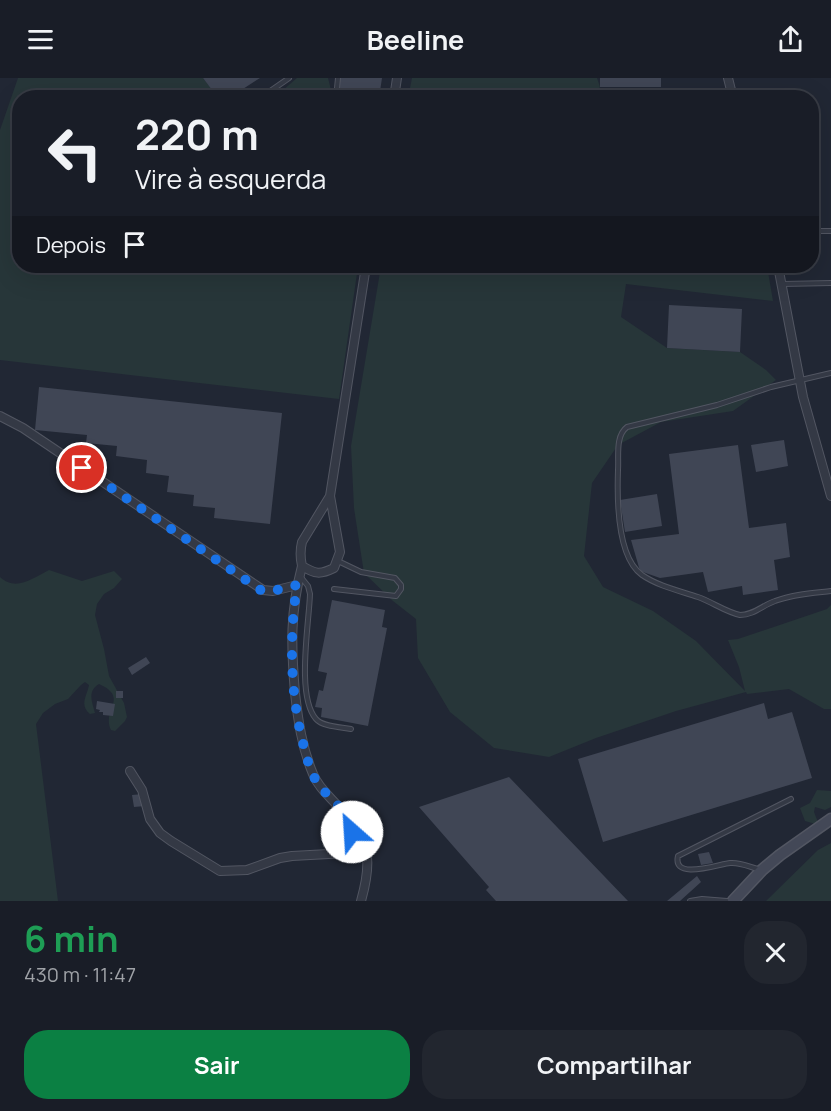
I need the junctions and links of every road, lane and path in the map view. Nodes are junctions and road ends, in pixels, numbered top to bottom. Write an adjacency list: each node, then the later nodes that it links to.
1 (289, 78): 2 (lane)
2 (272, 90)
3 (365, 273): 10 (street)
4 (780, 273): 6 (street)
5 (831, 283): 6 (lane)
6 (782, 284): 8 (street)
7 (831, 373): 8 (lane)
8 (799, 380): 11 (street); 17 (lane)
9 (0, 416): 15 (street)
10 (330, 496): 12 (street); 13 (street)
11 (831, 496)
12 (338, 561): 13 (street); 16 (lane)
13 (302, 566): 14 (street)
14 (300, 575): 15 (street); 18 (lane)
15 (297, 585): 21 (street)
16 (334, 589)
17 (831, 591)
18 (351, 729)
19 (130, 771): 21 (street)
20 (791, 799): 23 (lane)
21 (351, 818): 24 (street)
22 (831, 819): 23 (main road)
23 (762, 870): 27 (main road)
24 (361, 901)
25 (690, 901): 26 (lane)
26 (727, 901)
27 (733, 901)

